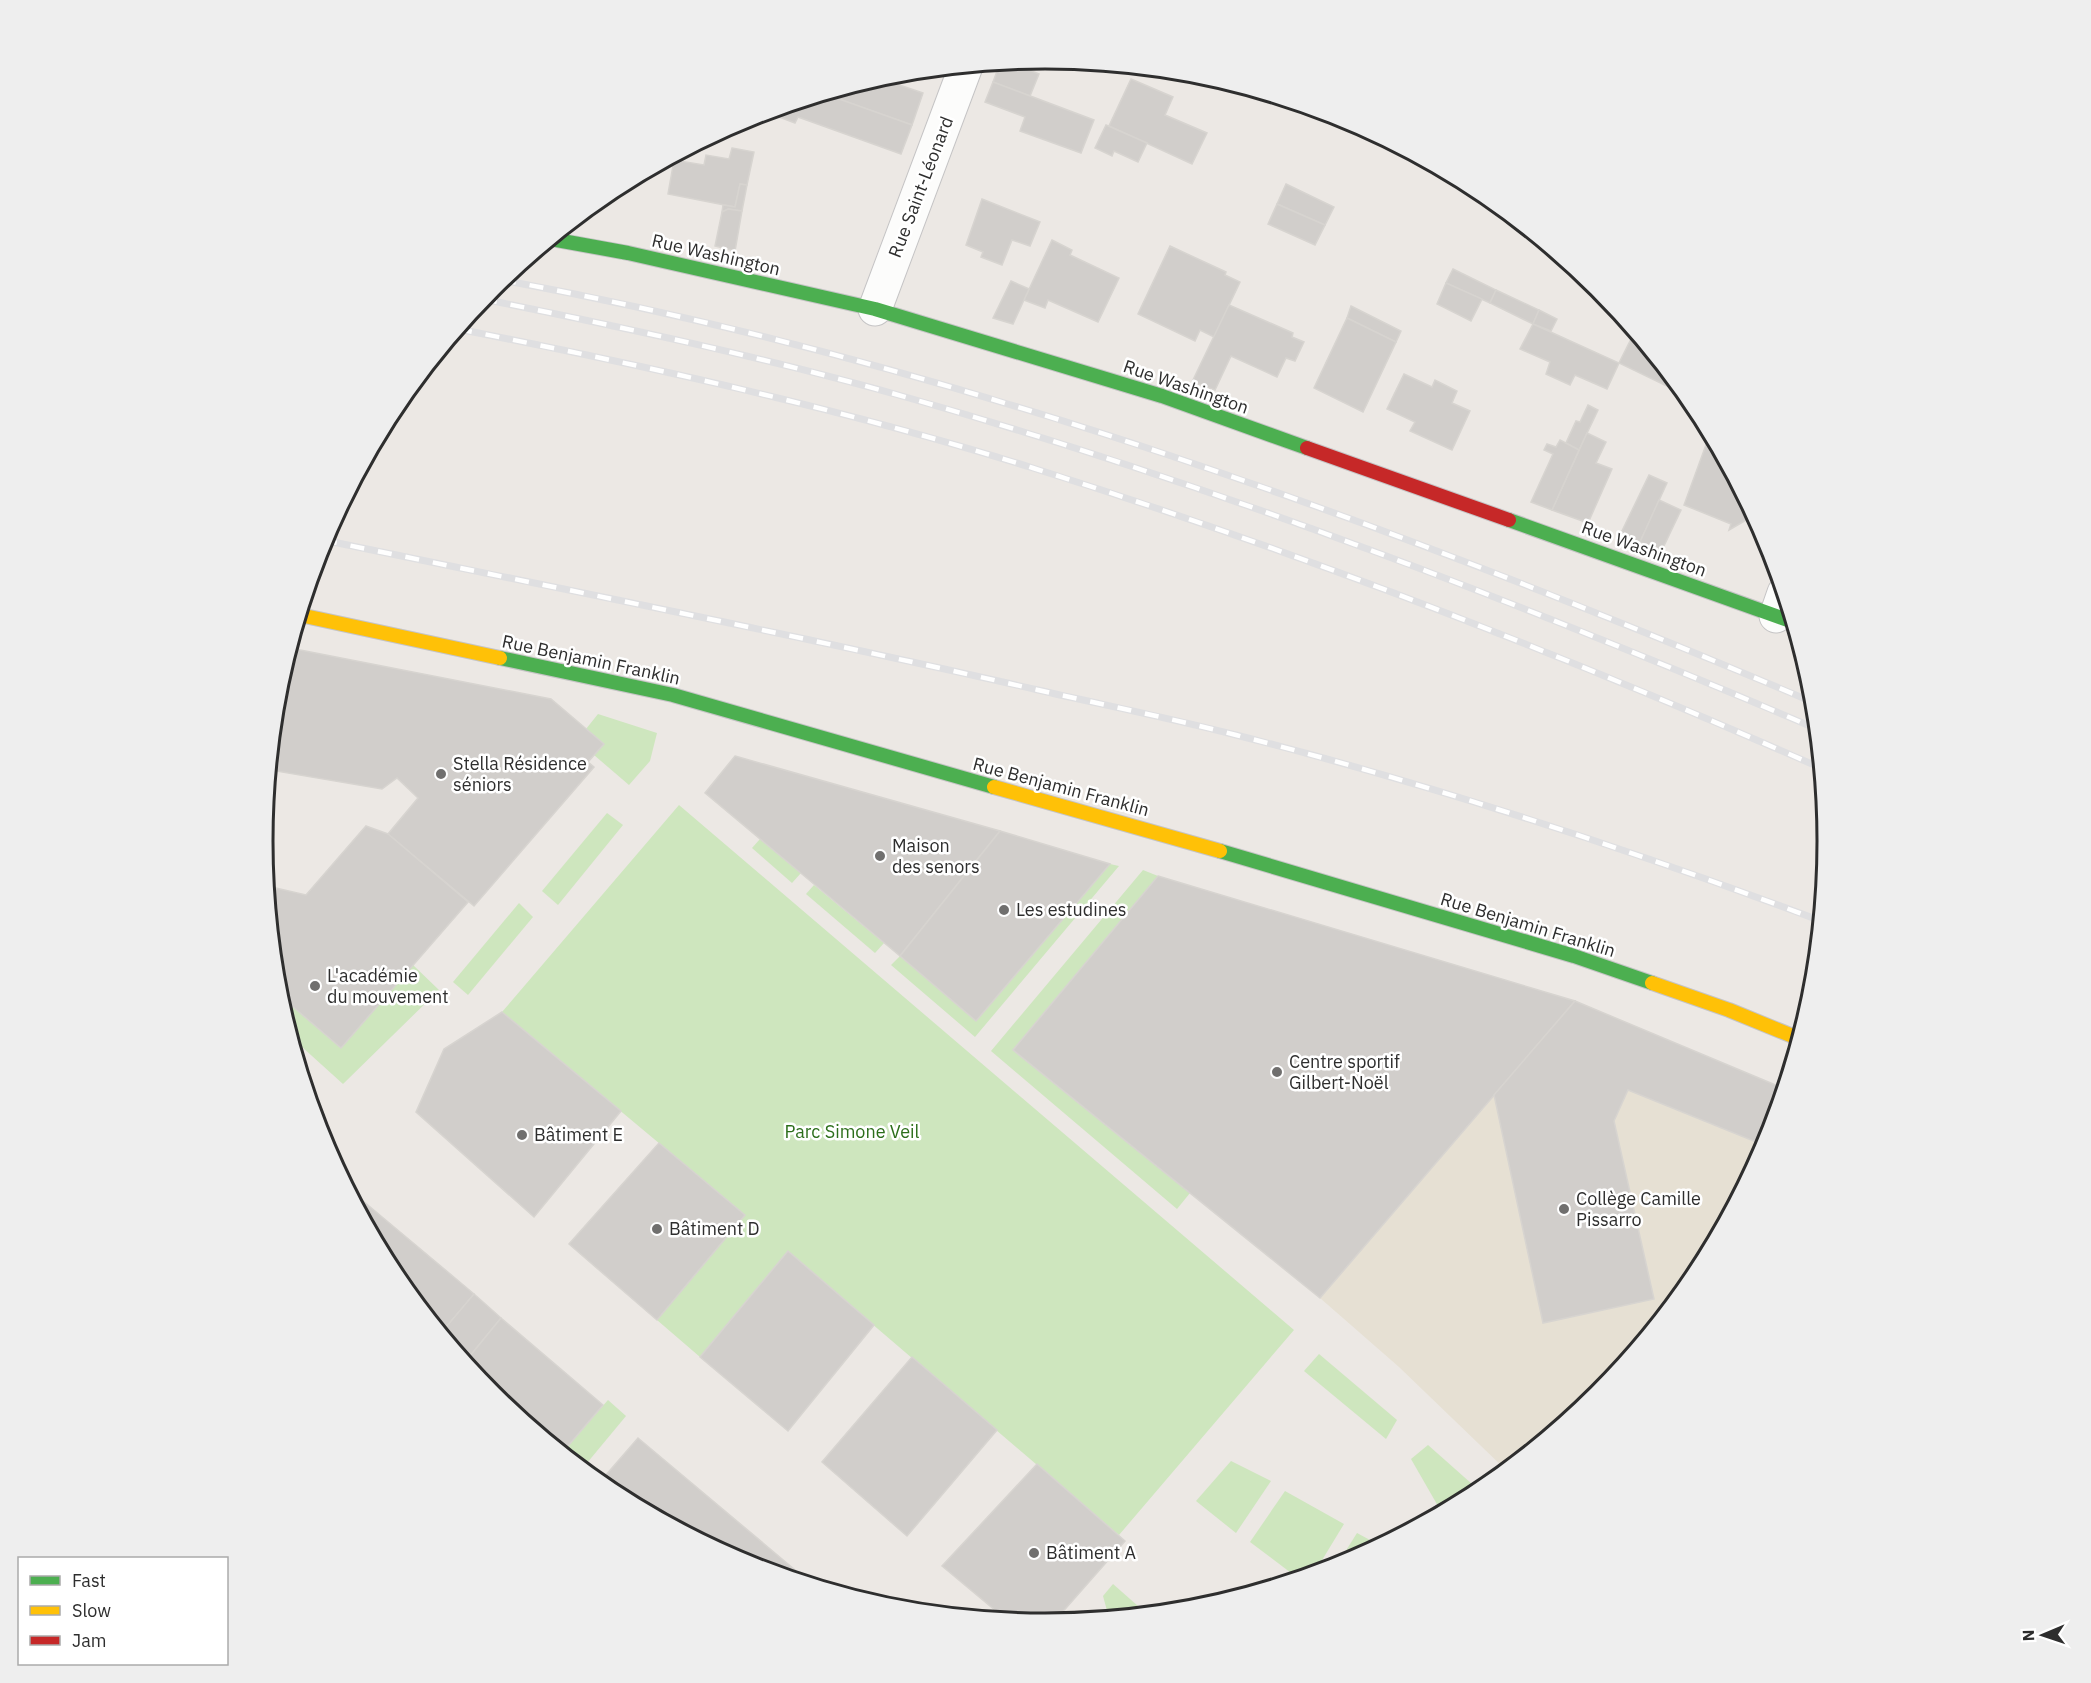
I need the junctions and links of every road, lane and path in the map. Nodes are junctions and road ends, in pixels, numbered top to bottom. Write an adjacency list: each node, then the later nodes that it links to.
1 (963, 74): 3 (street, Rue Saint-Léonard)
2 (561, 241): 3 (street, Rue Washington)
3 (875, 309): 4 (street, Rue Washington)
4 (1782, 609)
5 (307, 616): 6 (street, Rue Benjamin Franklin)
6 (1793, 1036)

